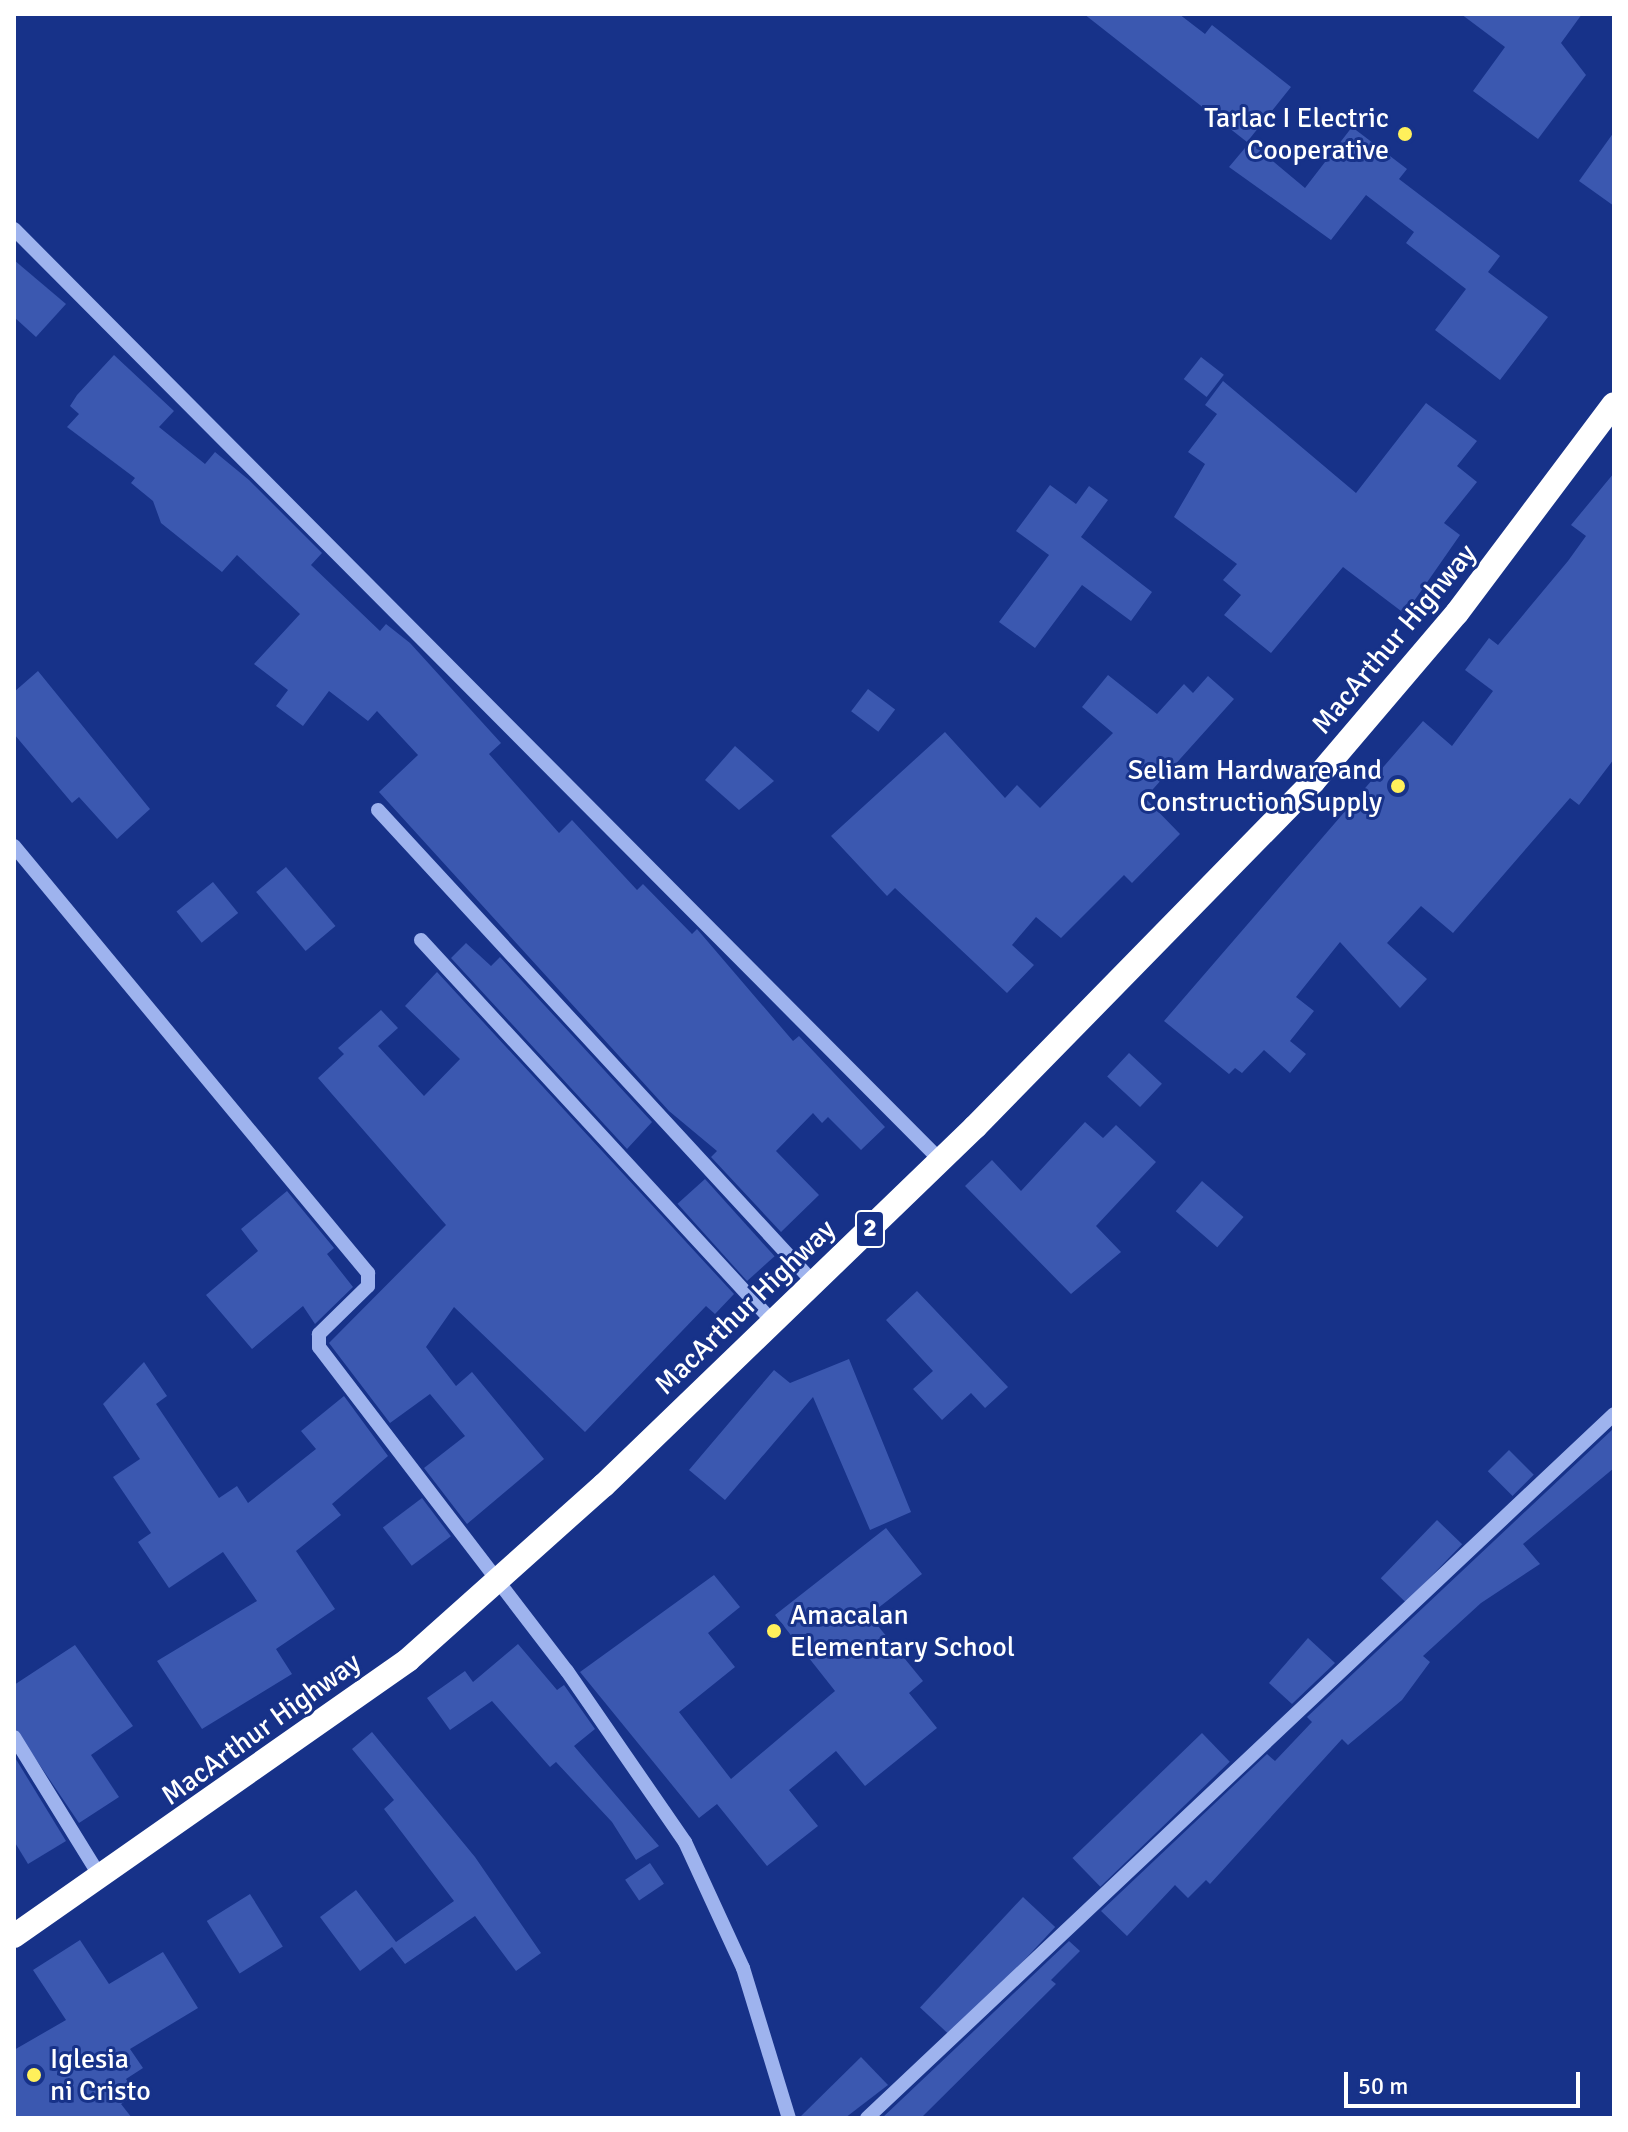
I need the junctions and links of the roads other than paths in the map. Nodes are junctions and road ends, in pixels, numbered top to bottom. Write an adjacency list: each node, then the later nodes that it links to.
1 (14, 229): 6 (street)
2 (1614, 404): 6 (highway, MacArthur Highway / 2)
3 (378, 810): 7 (street)
4 (14, 846): 10 (street)
5 (421, 940): 8 (street)
6 (941, 1161): 7 (highway, MacArthur Highway / 2)
7 (814, 1283): 8 (highway, MacArthur Highway / 2)
8 (773, 1322): 10 (highway, MacArthur Highway / 2)
9 (1614, 1414): 15 (street)
10 (499, 1585): 12 (highway, MacArthur Highway / 2); 14 (street)
11 (14, 1737): 12 (street)
12 (101, 1878): 13 (highway, MacArthur Highway / 2)
13 (14, 1936)
14 (789, 2118)
15 (867, 2118)

